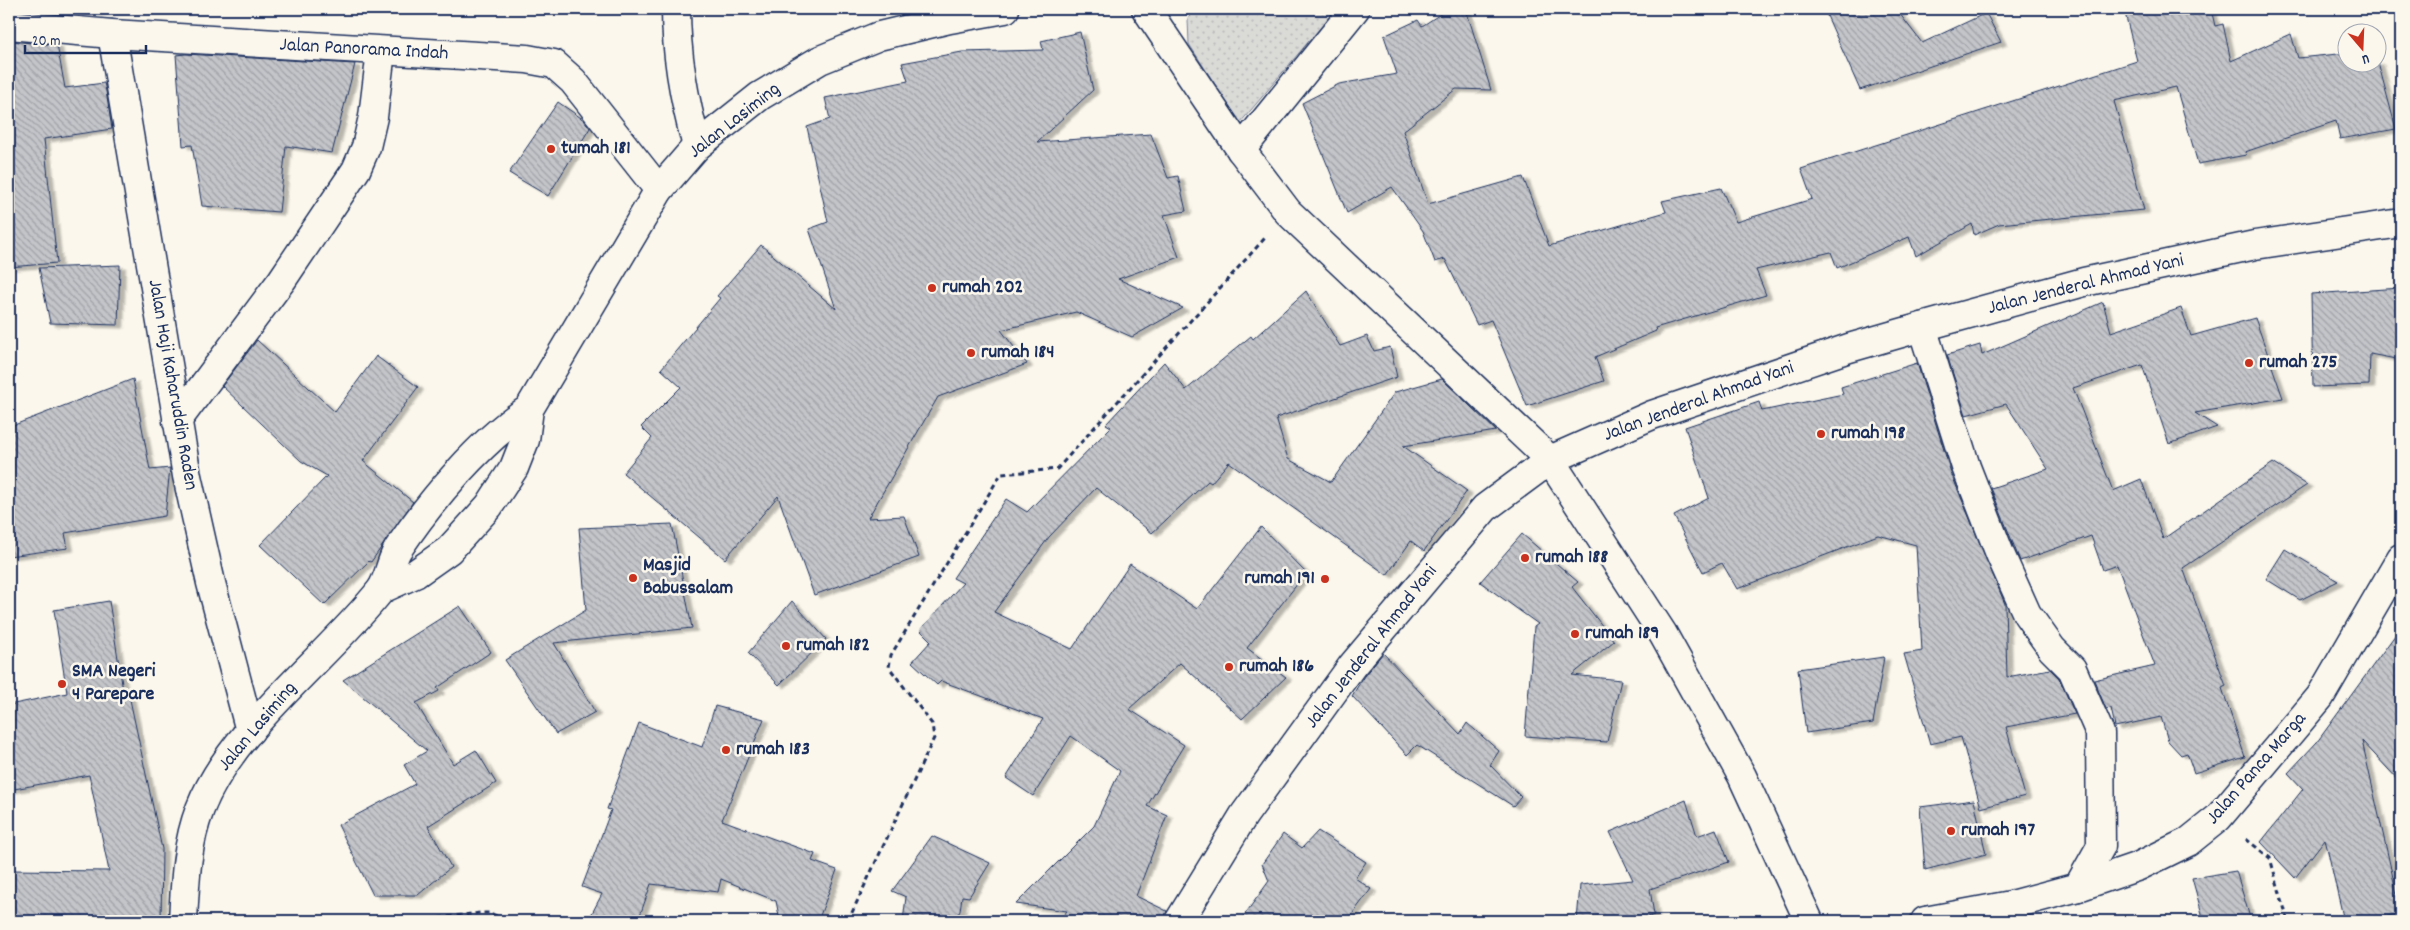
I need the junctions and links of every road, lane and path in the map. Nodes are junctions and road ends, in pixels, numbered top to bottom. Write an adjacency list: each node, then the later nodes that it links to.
1 (676, 9): 8 (main road)
2 (1005, 9): 8 (main road, Jalan Lasiming)
3 (1146, 9): 9 (main road)
4 (1355, 9): 9 (main road)
5 (9, 25): 6 (main road, Jalan Panorama Indah)
6 (112, 34): 7 (main road, Jalan Panorama Indah); 15 (main road, Jalan Haji Kaharuddin Raden)
7 (382, 51): 10 (main road, Jalan Panorama Indah); 15 (main road)
8 (697, 146): 10 (main road, Jalan Lasiming)
9 (1241, 150): 11 (main road)
10 (659, 190): 14 (main road, Jalan Lasiming)
11 (1288, 212): 16 (main road); 25 (path)
12 (2401, 223): 13 (main road, Jalan Jenderal Ahmad Yani)
13 (1922, 327): 16 (main road, Jalan Jenderal Ahmad Yani); 21 (main road)
14 (529, 409): 18 (main road, Jalan Lasiming); 18 (main road, Jalan Lasiming)
15 (177, 421): 19 (main road, Jalan Haji Kaharuddin Raden)
16 (1550, 460): 26 (main road, Jalan Jenderal Ahmad Yani); 27 (main road)
17 (2401, 558): 20 (main road, Jalan Panca Marga)
18 (382, 589): 19 (main road, Jalan Lasiming)
19 (250, 731): 22 (main road, Jalan Lasiming)
20 (2218, 818): 21 (main road, Jalan Panca Marga); 29 (path)
21 (2078, 887): 28 (main road, Jalan Panca Marga)
22 (183, 921)
23 (412, 921): 24 (path)
24 (508, 921)
25 (848, 921)
26 (1179, 921)
27 (1809, 921)
28 (1925, 921)
29 (2288, 921)

